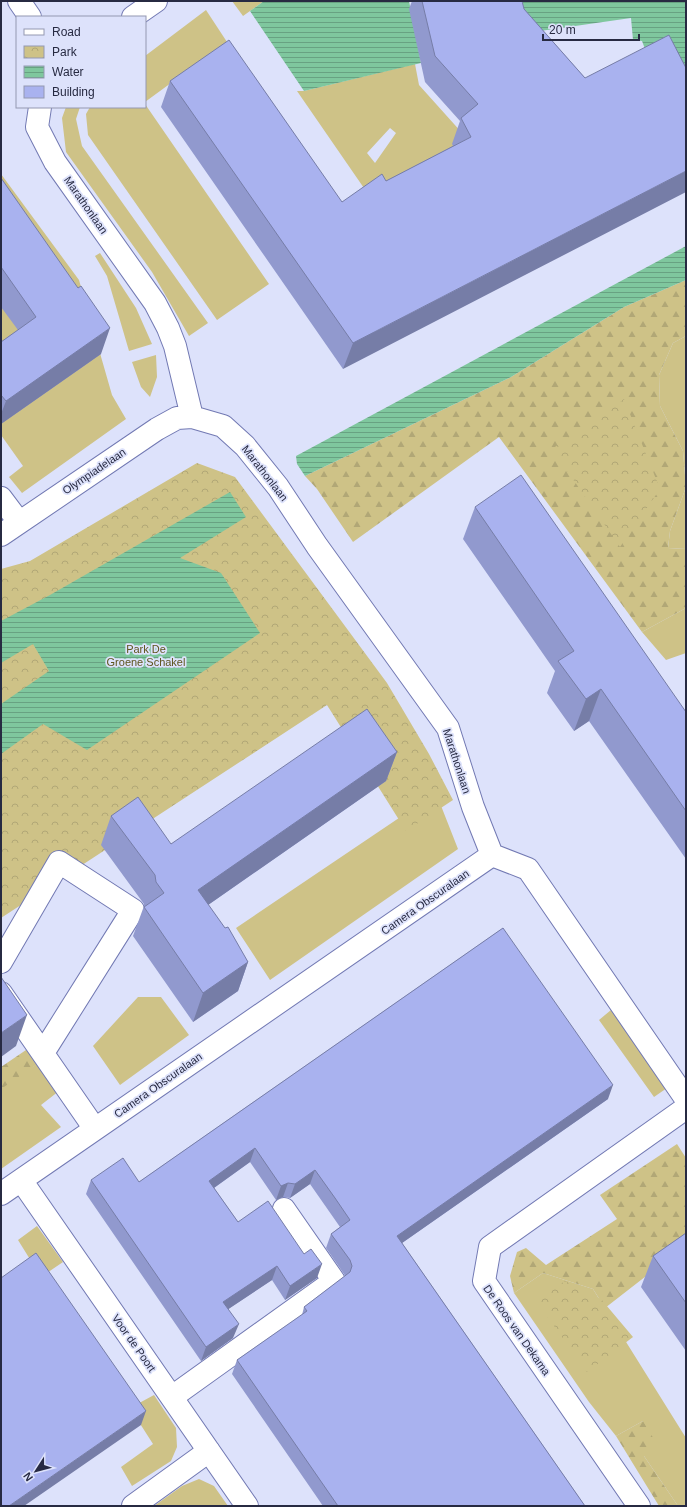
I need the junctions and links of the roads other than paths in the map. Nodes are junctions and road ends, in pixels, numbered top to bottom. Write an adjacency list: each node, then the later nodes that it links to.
1 (18, 1): 3 (street)
2 (156, 1): 4 (street)
3 (29, 16)
4 (135, 16)
5 (40, 108): 6 (street, Marathonlaan)
6 (192, 417): 8 (street, Olympiadelaan); 10 (street, Marathonlaan)
7 (1, 498): 8 (street)
8 (19, 522): 9 (street, Olympiadelaan)
9 (1, 535)
10 (492, 855): 14 (street); 16 (street, Camera Obscuralaan)
11 (1, 962): 13 (street)
12 (1, 993): 13 (street)
13 (43, 1053): 16 (street)
14 (686, 1099)
15 (686, 1108): 24 (street, De Roos van Dekama)
16 (96, 1128): 17 (street, Camera Obscuralaan)
17 (21, 1180): 18 (street, Camera Obscuralaan); 20 (street, Voor de Poort)
18 (1, 1194)
19 (284, 1208): 20 (street)
20 (172, 1397): 21 (street, Voor de Poort)
21 (209, 1451): 22 (street); 23 (street, Voor de Poort)
22 (133, 1506)
23 (247, 1506)
24 (639, 1506)

